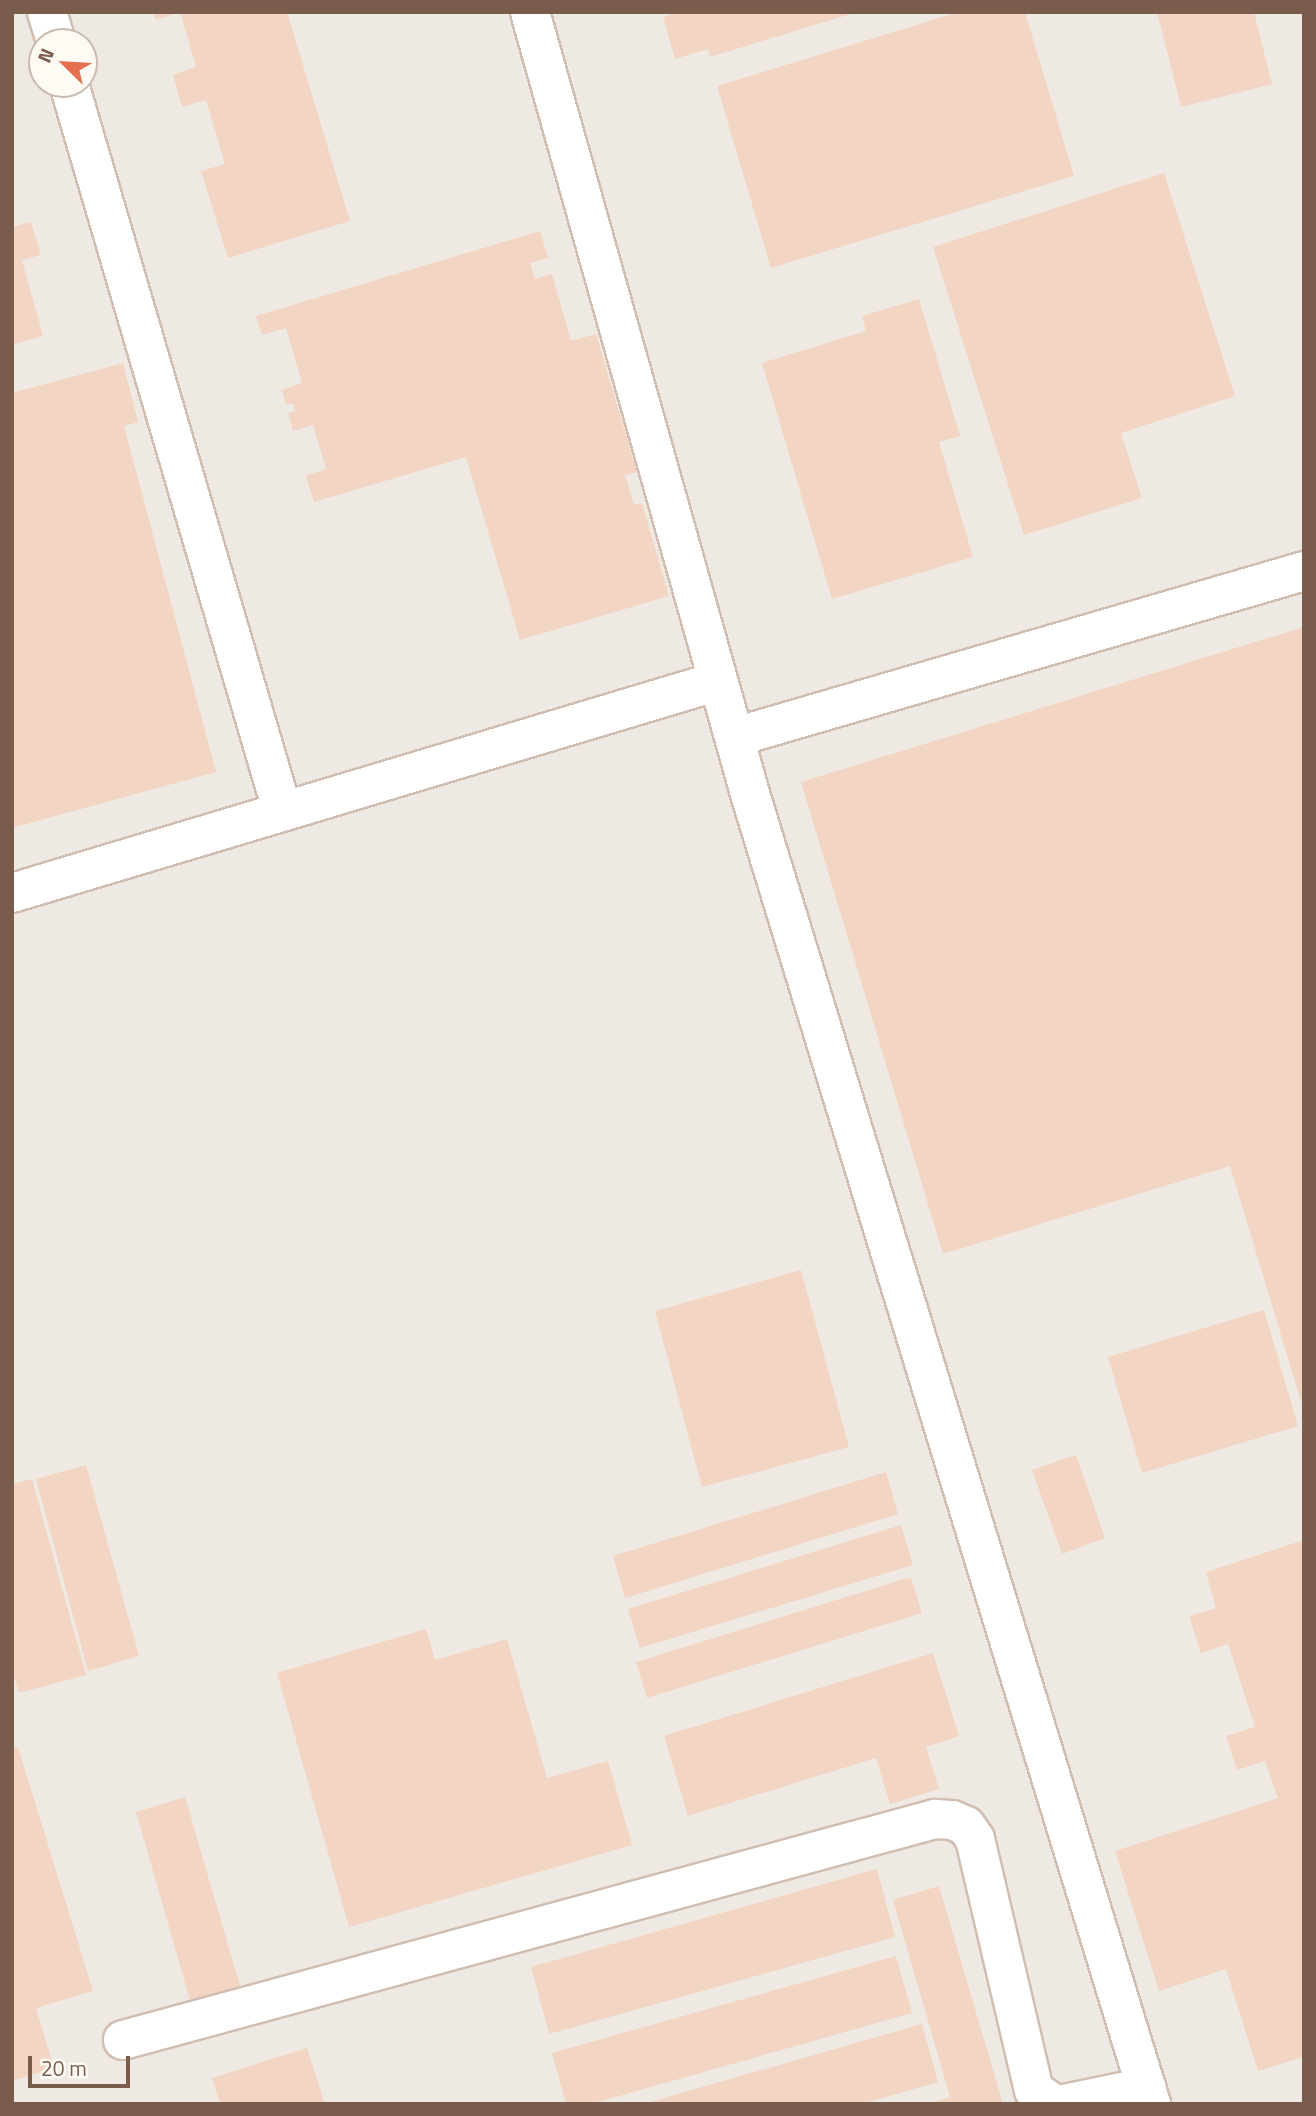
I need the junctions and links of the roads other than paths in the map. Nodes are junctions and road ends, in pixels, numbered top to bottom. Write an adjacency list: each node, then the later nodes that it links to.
1 (530, 12): 4 (lane)
2 (72, 98): 6 (lane)
3 (1304, 571): 5 (lane)
4 (718, 681): 5 (lane); 6 (lane)
5 (735, 737): 9 (lane)
6 (282, 810): 7 (lane)
7 (12, 893)
8 (122, 2040): 10 (lane)
9 (1148, 2095): 11 (lane)
10 (1052, 2104)
11 (1064, 2104)

